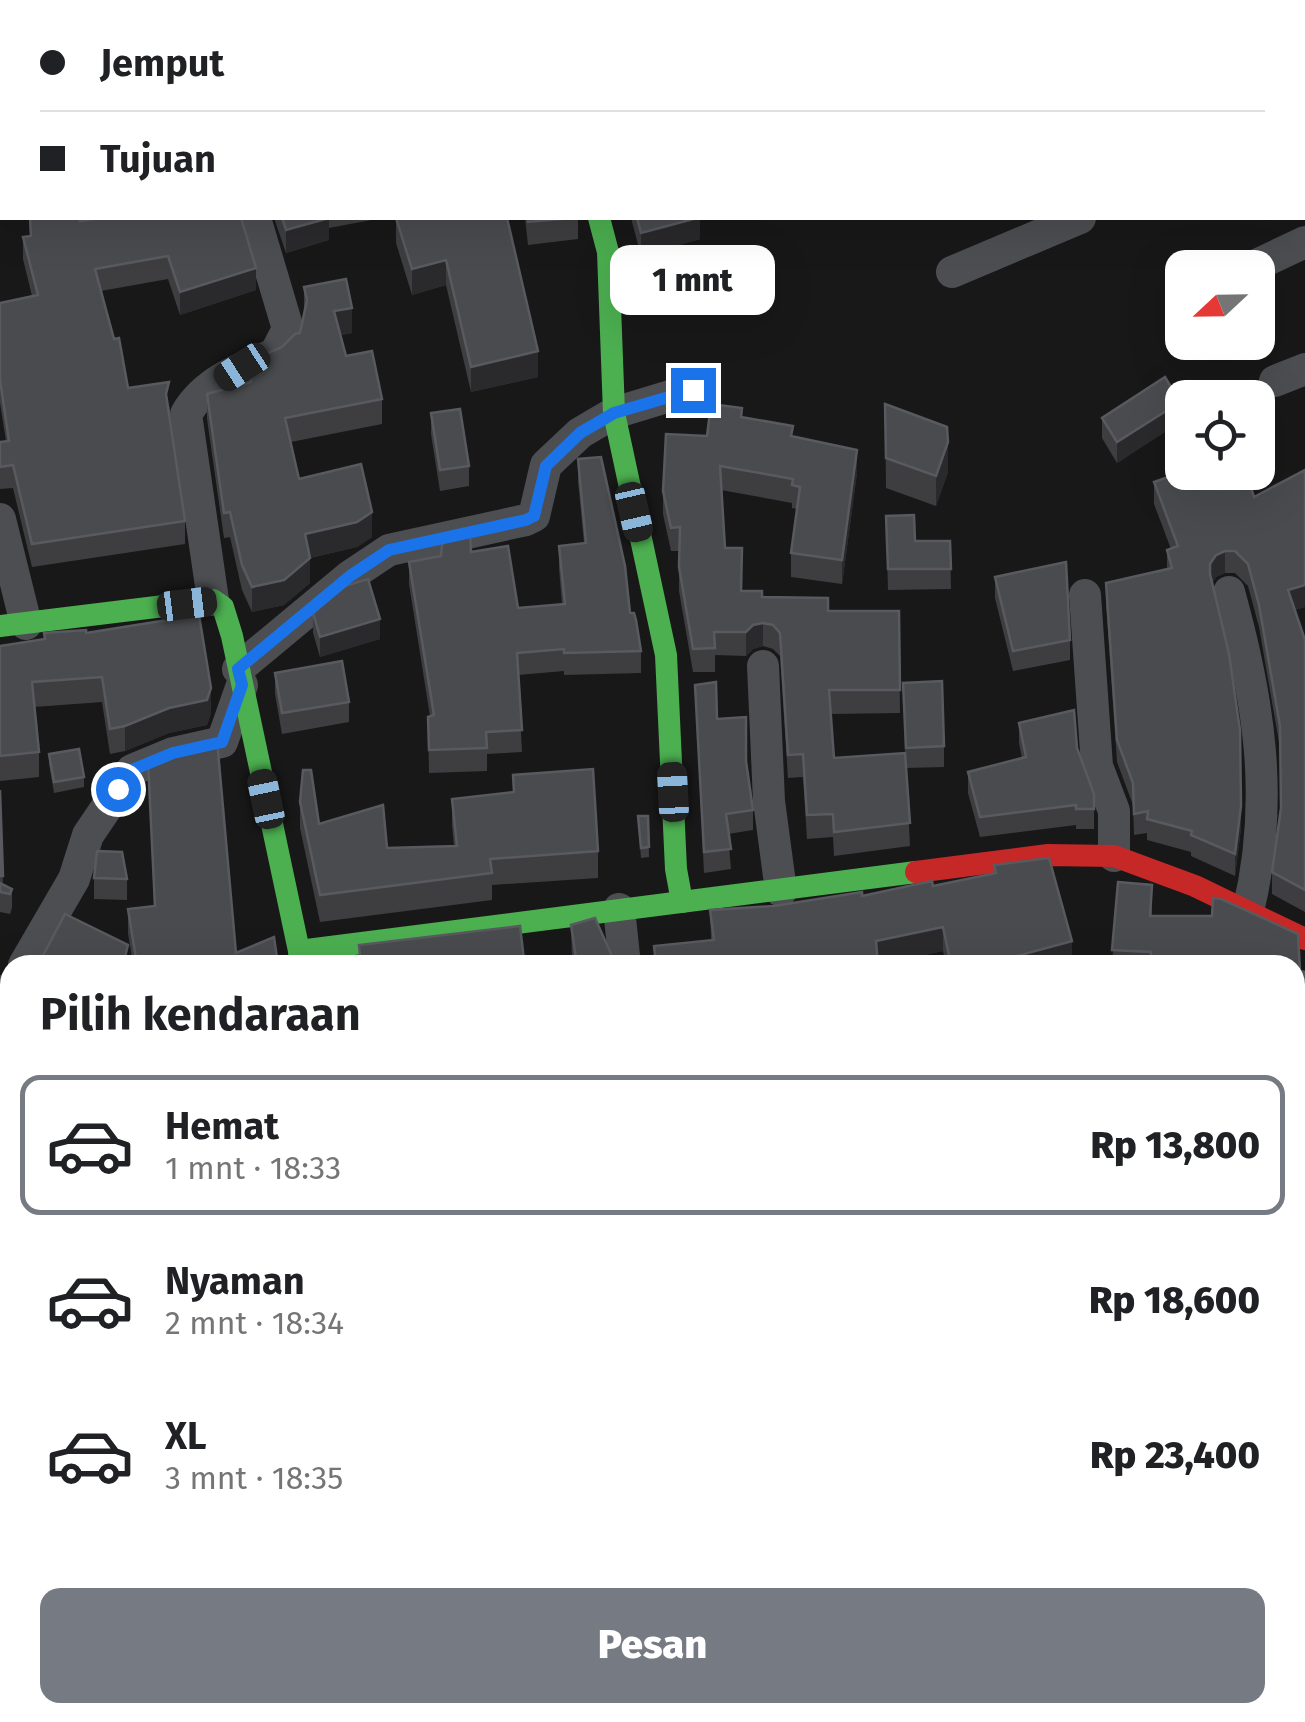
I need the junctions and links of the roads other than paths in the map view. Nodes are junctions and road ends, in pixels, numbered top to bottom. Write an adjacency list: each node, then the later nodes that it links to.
1 (257, 220): 12 (street)
2 (600, 220): 8 (street)
3 (1075, 220): 6 (street)
4 (1305, 242): 5 (street)
5 (1275, 256)
6 (952, 272)
7 (693, 390): 8 (street)
8 (614, 413): 15 (street); 18 (street)
9 (0, 519): 13 (street)
10 (1229, 592): 20 (street)
11 (1085, 595): 16 (street)
12 (213, 600): 13 (street); 15 (street)
13 (13, 625)
14 (763, 666): 17 (street)
15 (240, 677): 22 (street); 23 (street)
16 (1114, 856): 17 (street); 20 (street)
17 (781, 891): 18 (street)
18 (682, 902): 19 (street)
19 (620, 908): 24 (street); 25 (street)
20 (1248, 911): 21 (street)
21 (1305, 939)
22 (30, 955)
23 (299, 955)
24 (319, 955)
25 (624, 955)

